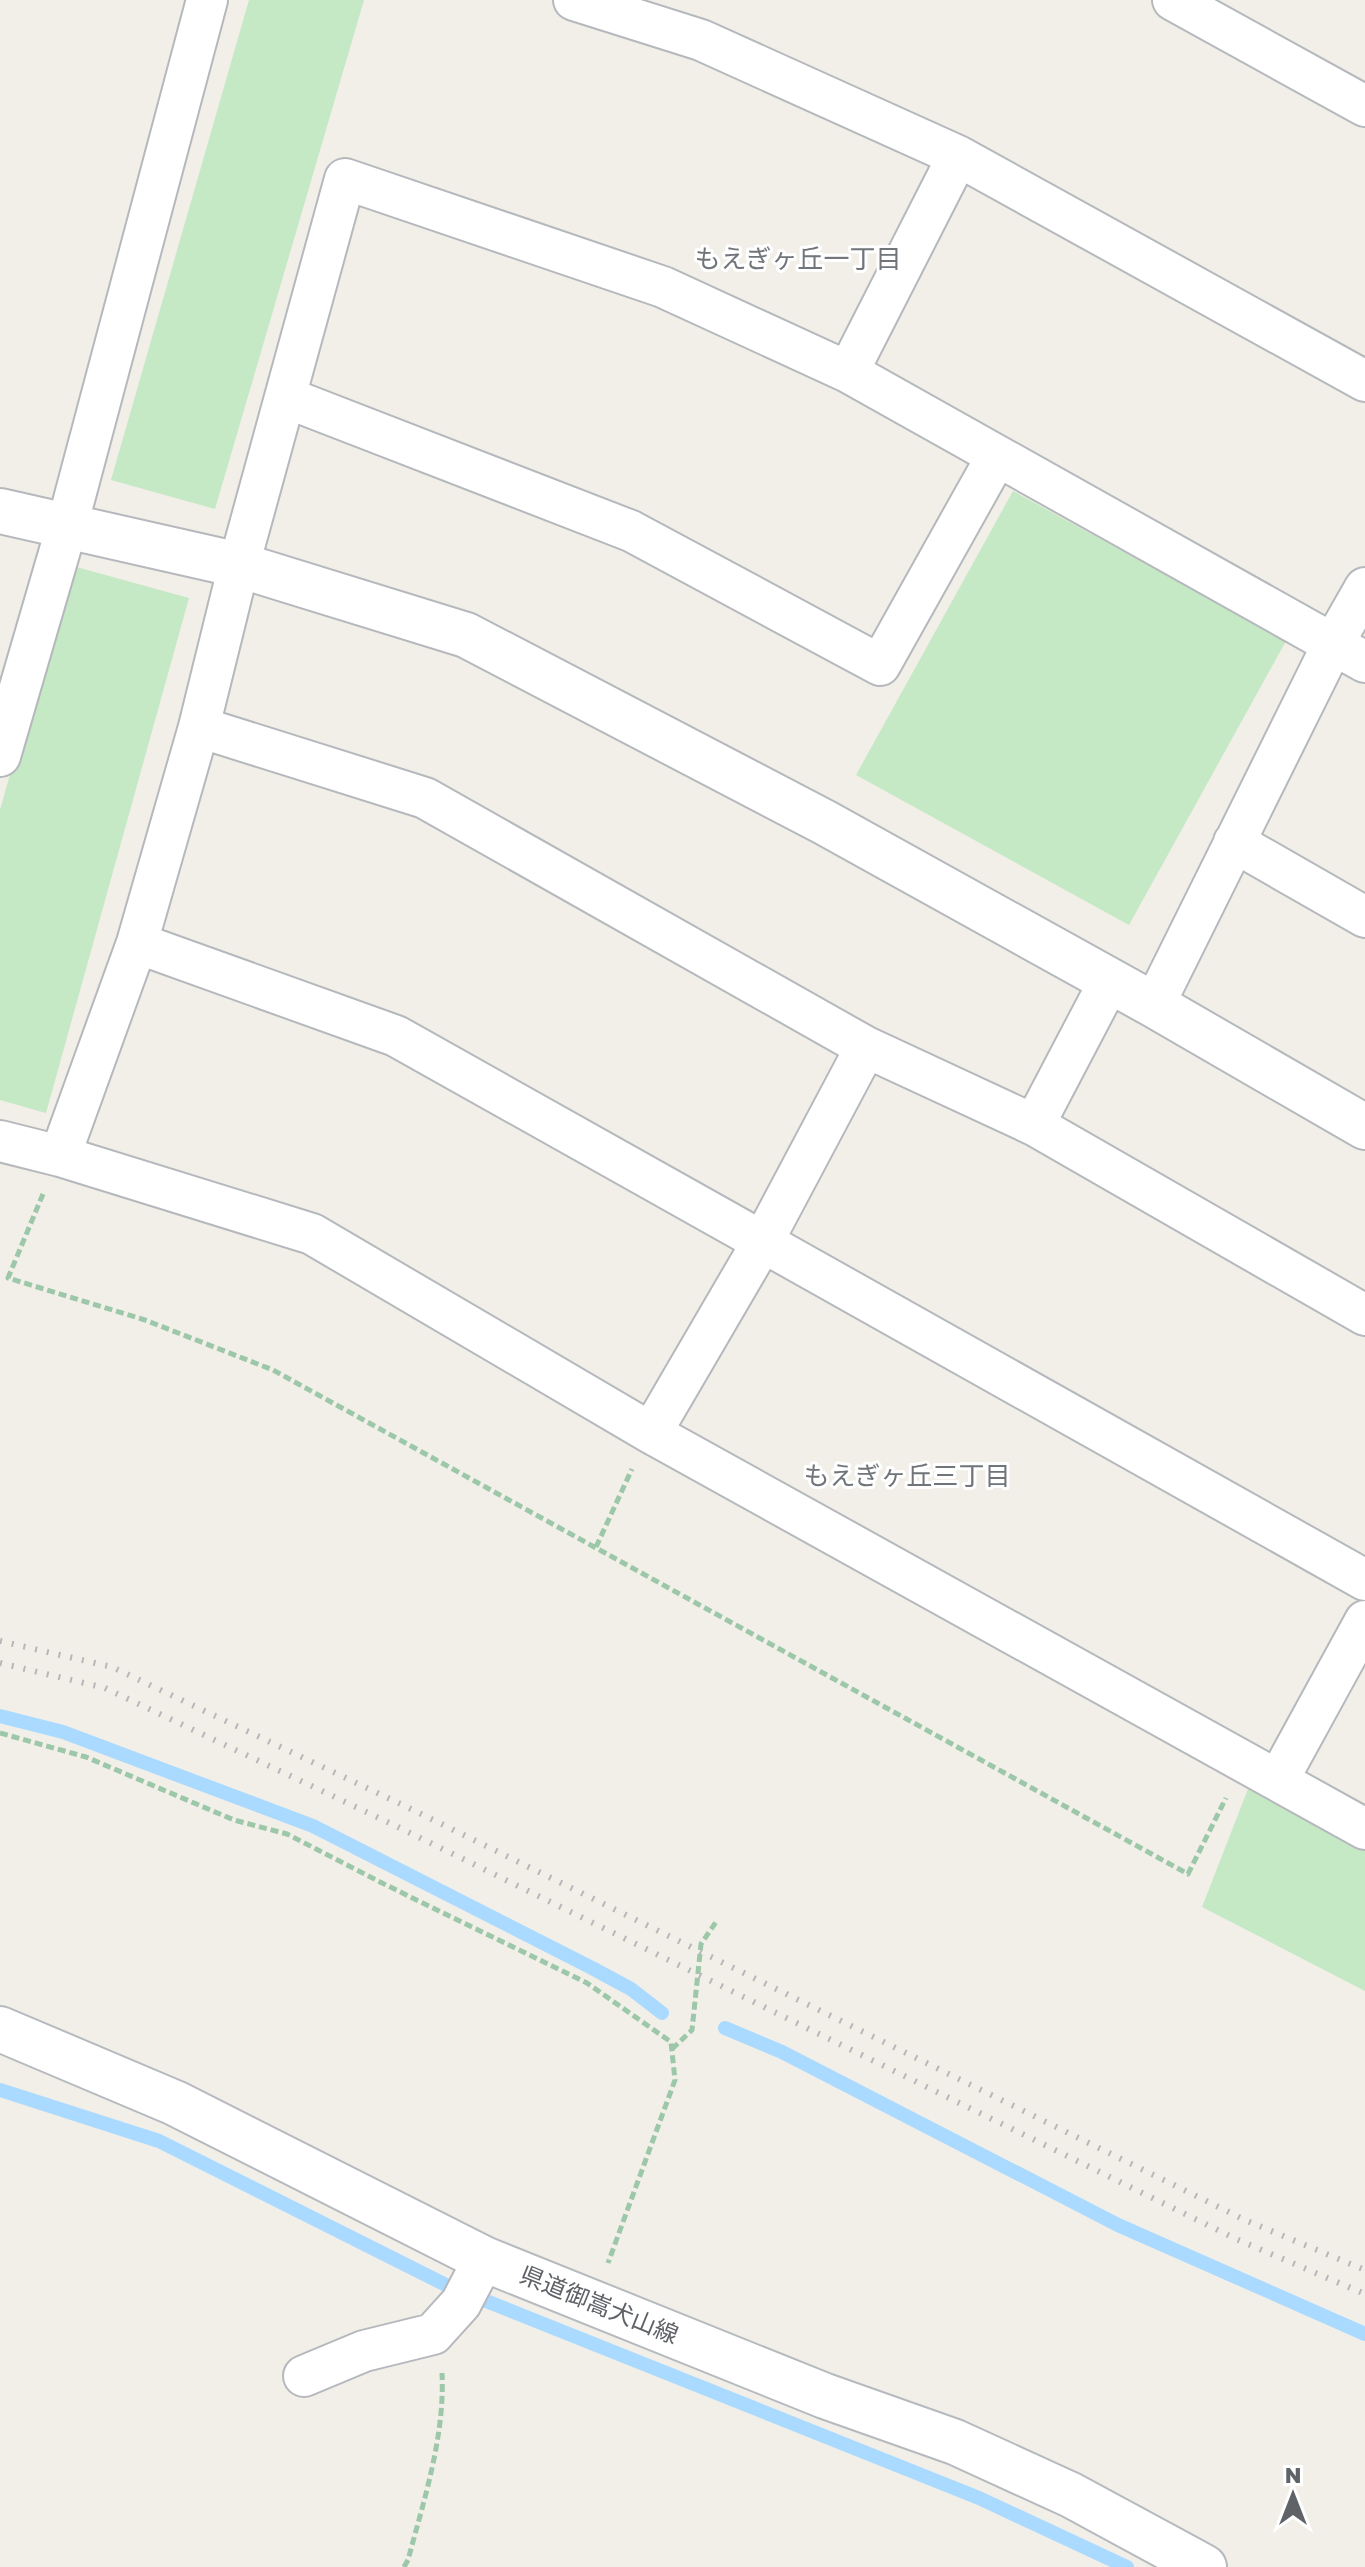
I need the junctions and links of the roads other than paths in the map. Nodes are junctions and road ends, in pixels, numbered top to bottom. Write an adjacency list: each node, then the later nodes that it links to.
1 (207, 0): 11 (street)
2 (574, 0): 5 (street)
3 (1173, 0): 4 (street)
4 (1365, 106)
5 (958, 156): 6 (street); 7 (street)
6 (848, 372): 8 (street); 9 (street)
7 (1365, 381)
8 (285, 397): 9 (street); 12 (street)
9 (997, 456): 14 (street)
10 (0, 511): 11 (street)
11 (67, 526): 12 (street); 15 (street)
12 (239, 565): 16 (street); 21 (street)
13 (1365, 588): 14 (street)
14 (1349, 653): 18 (street)
15 (10, 692): 17 (street)
16 (199, 727): 20 (street); 23 (street)
17 (0, 756)
18 (1234, 842): 19 (street); 22 (street)
19 (1365, 917)
20 (137, 943): 27 (street); 28 (street)
21 (1109, 982): 22 (street); 24 (street)
22 (1154, 1005): 25 (street)
23 (866, 1047): 24 (street); 28 (street)
24 (1034, 1125): 29 (street)
25 (1365, 1127)
26 (0, 1141): 27 (street)
27 (60, 1156): 30 (street)
28 (763, 1241): 30 (street); 31 (street)
29 (1365, 1315)
30 (651, 1433): 33 (street)
31 (1365, 1580)
32 (1365, 1621): 33 (street)
33 (1278, 1780): 34 (street)
34 (1365, 1829)
35 (0, 2029): 36 (street, 県道御嵩犬山線)
36 (482, 2263): 37 (street); 38 (street, 県道御嵩犬山線)
37 (304, 2376)
38 (1204, 2567)

